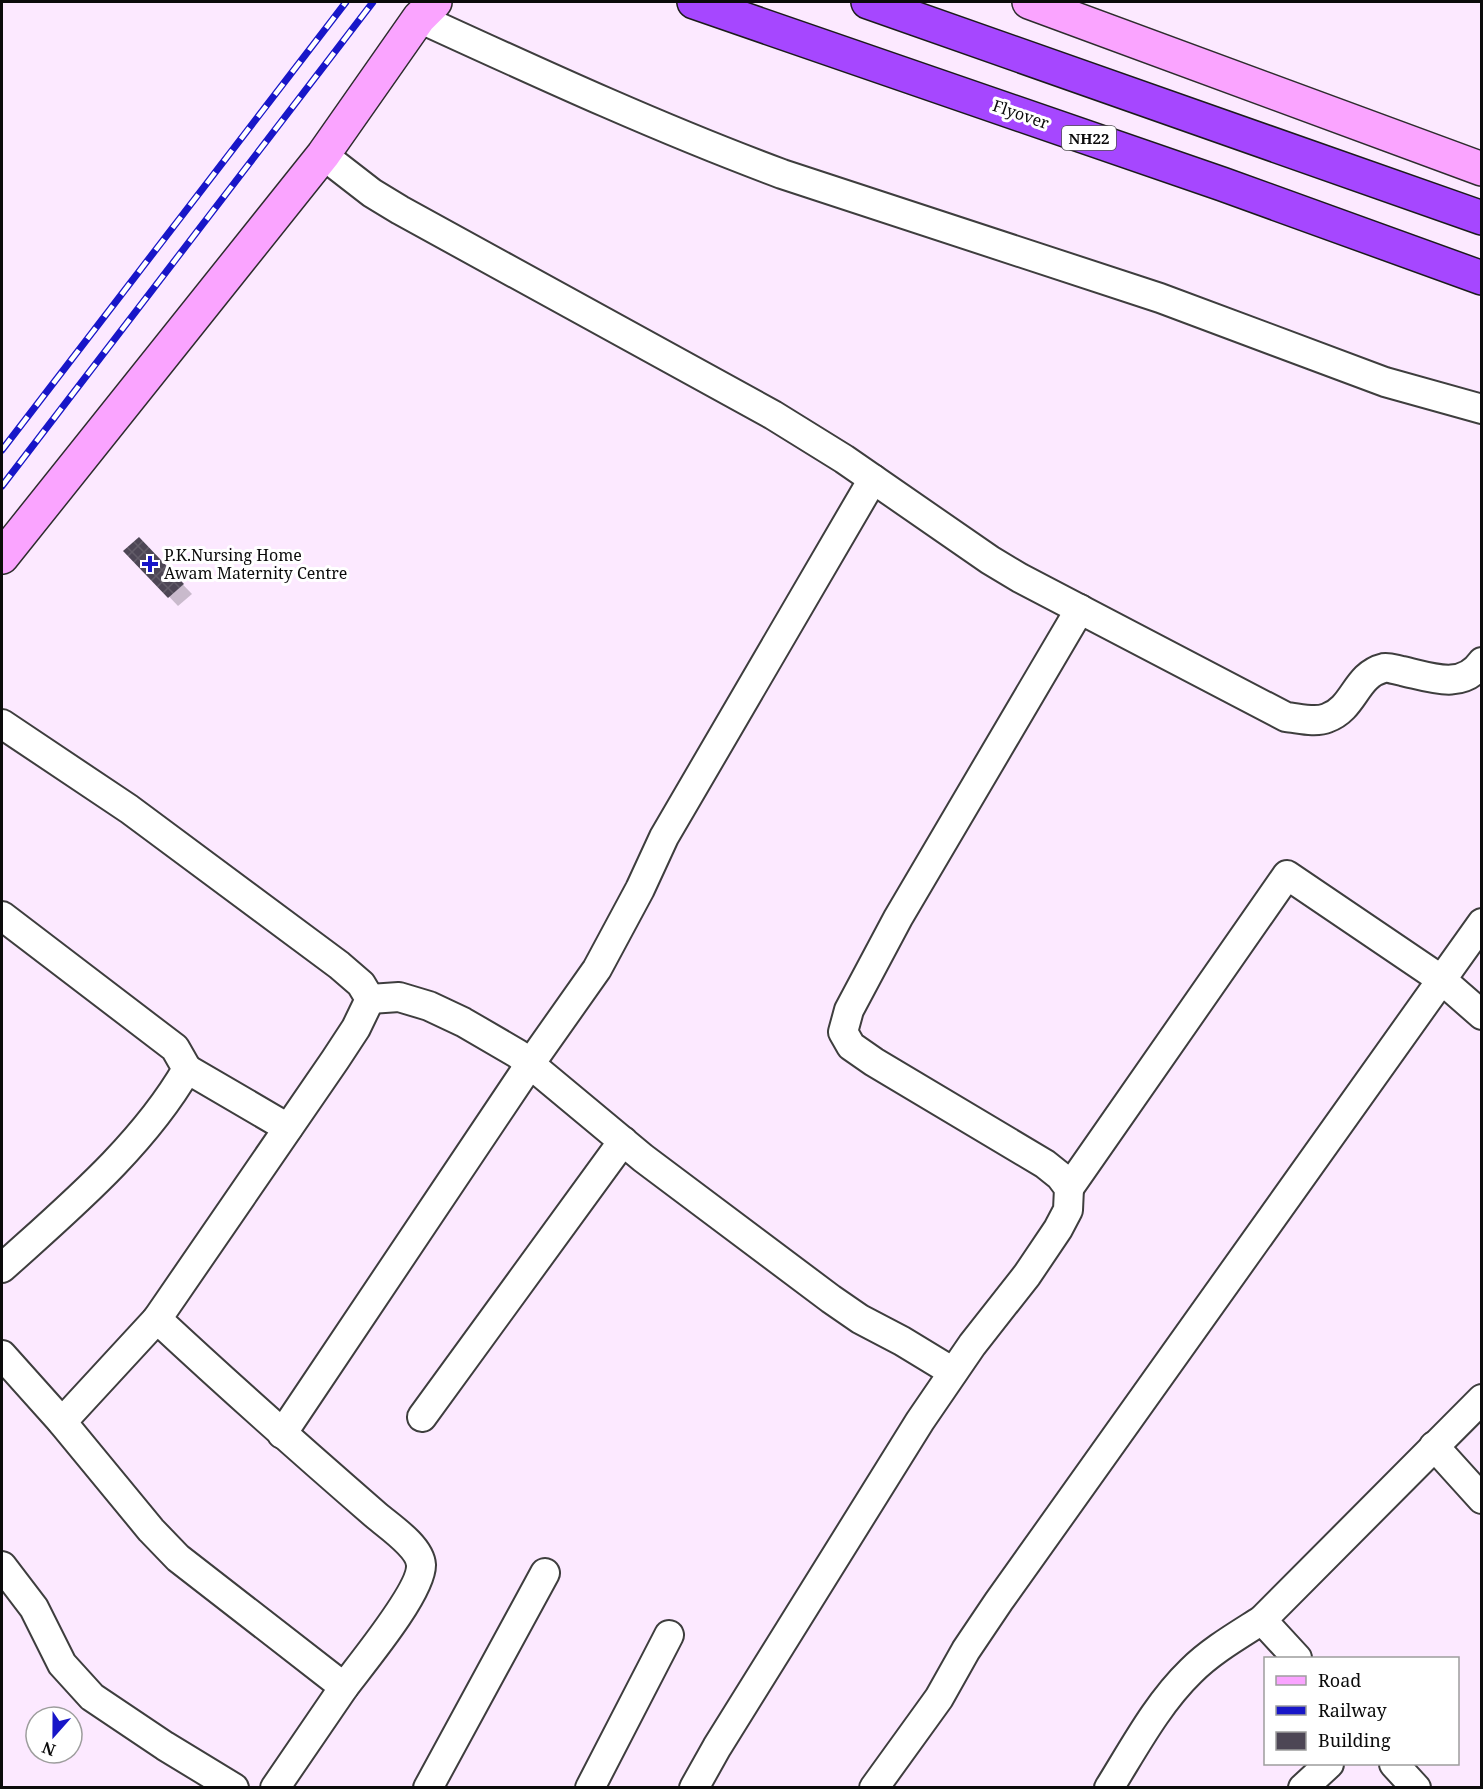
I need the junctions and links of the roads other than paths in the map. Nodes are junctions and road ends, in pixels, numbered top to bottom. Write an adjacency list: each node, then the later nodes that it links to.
1 (694, 2): 8 (highway, Flyover / NH22)
2 (868, 2): 7 (highway)
3 (1029, 2): 6 (street)
4 (427, 10): 5 (street); 9 (street)
5 (322, 155): 10 (street); 11 (street)
6 (1482, 169)
7 (1482, 218)
8 (1482, 278)
9 (1482, 409)
10 (873, 479): 12 (street); 20 (street)
11 (2, 557)
12 (1080, 609): 13 (street); 24 (street)
13 (1482, 662)
14 (2, 724): 18 (street)
15 (2, 916): 21 (street)
16 (1482, 923): 17 (street)
17 (1442, 980): 19 (street); 24 (street); 49 (street)
18 (370, 999): 20 (street); 22 (street)
19 (1482, 1015)
20 (530, 1064): 23 (street); 32 (street)
21 (187, 1069): 22 (street); 25 (street)
22 (288, 1128): 26 (street)
23 (623, 1141): 28 (street); 30 (street)
24 (1069, 1188): 28 (street)
25 (2, 1268)
26 (157, 1319): 31 (street); 32 (street)
27 (2, 1354): 31 (street)
28 (953, 1372): 48 (street)
29 (1482, 1399): 33 (street)
30 (422, 1417)
31 (62, 1422): 40 (street)
32 (282, 1434): 40 (street)
33 (1434, 1446): 34 (street); 37 (street)
34 (1482, 1499)
35 (2, 1566): 43 (street)
36 (545, 1573): 46 (street)
37 (1262, 1620): 39 (street); 50 (street)
38 (669, 1635): 47 (street)
39 (1296, 1657)
40 (344, 1687): 45 (street)
41 (1328, 1765): 51 (street)
42 (1395, 1765): 52 (street)
43 (200, 1779): 44 (street)
44 (234, 1788)
45 (275, 1788)
46 (428, 1788)
47 (590, 1788)
48 (694, 1788)
49 (874, 1788)
50 (1109, 1788)
51 (1303, 1788)
52 (1416, 1788)

